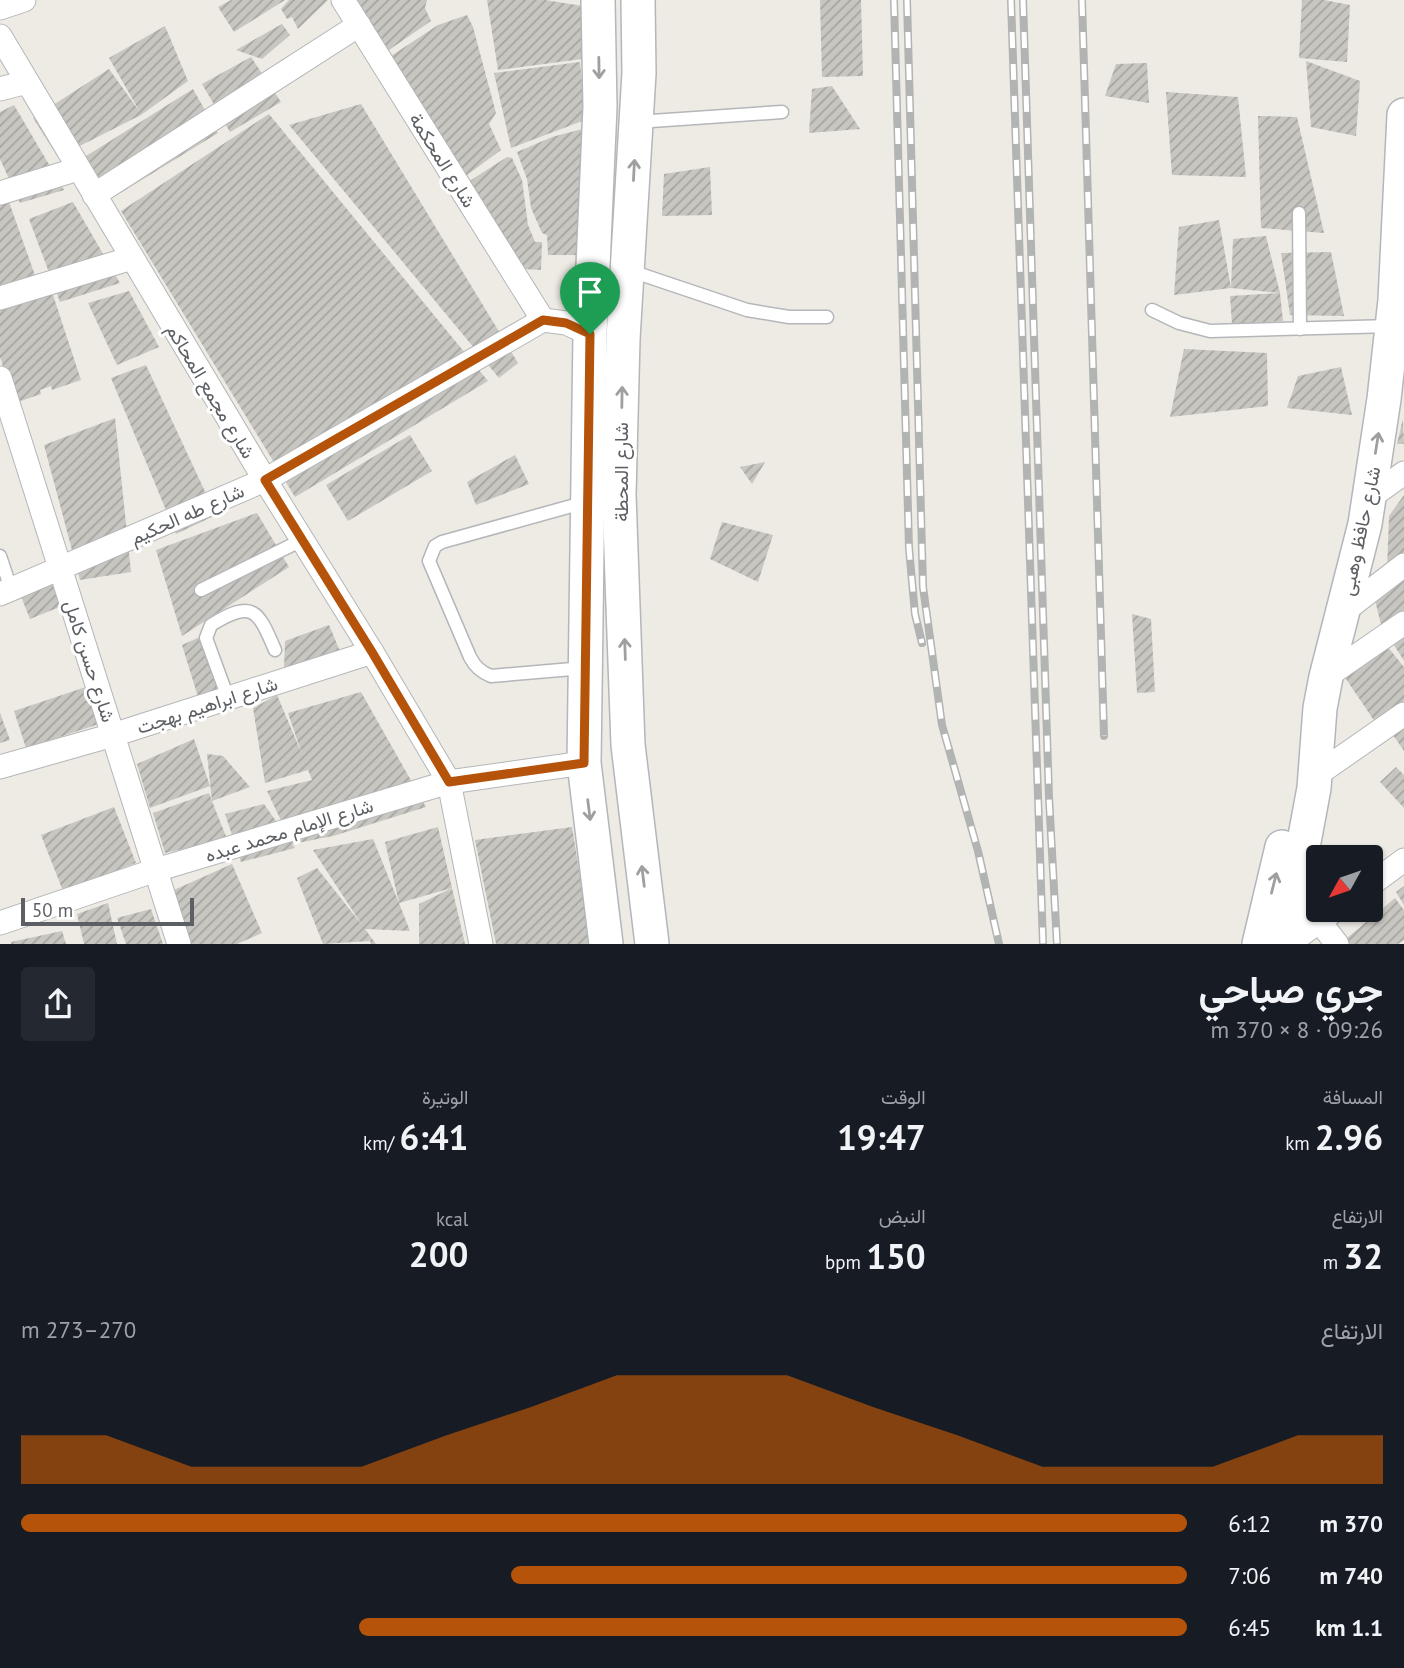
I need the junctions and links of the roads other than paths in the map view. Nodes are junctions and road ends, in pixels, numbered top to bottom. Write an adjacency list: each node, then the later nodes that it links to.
1 (24, 0): 5 (street)
2 (343, 0): 6 (street, شارع المحكمة)
3 (598, 0): 26 (main road, شارع المحطة, one-way to 26)
4 (639, 0): 12 (main road, شارع المحطة)
5 (0, 8)
6 (359, 25): 15 (street); 23 (street, شارع المحكمة)
7 (0, 36): 8 (street, شارع مجمع المحاكم)
8 (27, 82): 9 (street); 13 (street, شارع مجمع المحاكم)
9 (0, 89)
10 (782, 112): 12 (lane)
11 (1404, 115): 19 (main road, شارع حافظ وهبى)
12 (636, 122): 18 (main road, شارع المحطة, one-way to 12)
13 (78, 169): 14 (street); 15 (street, شارع مجمع المحاكم)
14 (0, 193)
15 (94, 195): 17 (street, شارع مجمع المحاكم)
16 (1299, 213): 25 (lane)
17 (132, 258): 20 (street); 29 (street, شارع مجمع المحاكم)
18 (628, 270): 22 (lane); 62 (main road, شارع المحطة, one-way to 18)
19 (1400, 274): 24 (main road, شارع حافظ وهبى)
20 (0, 298)
21 (1152, 310): 25 (lane)
22 (827, 317)
23 (543, 320): 26 (street); 29 (street, شارع طه الحكيم)
24 (1392, 326): 25 (lane); 30 (main road, شارع حافظ وهبى, one-way to 24)
25 (1300, 329)
26 (590, 334): 31 (main road, شارع المحطة)
27 (2, 394): 35 (street, شارع حسن كامل)
28 (1404, 473): 30 (street)
29 (265, 480): 32 (street, شارع مجمع المحاكم); 35 (street, شارع طه الحكيم)
30 (1368, 499): 39 (main road, شارع حافظ وهبى)
31 (587, 501): 36 (main road, شارع المحطة); 43 (lane)
32 (302, 540): 37 (lane); 42 (street, شارع مجمع المحاكم)
33 (0, 556): 38 (lane)
34 (1404, 565): 39 (street)
35 (60, 569): 38 (street, شارع طه الحكيم); 47 (street, شارع حسن كامل)
36 (586, 583): 43 (main road, شارع المحطة); 61 (main road)
37 (201, 590)
38 (6, 592)
39 (1343, 612): 44 (main road, شارع حافظ وهبى)
40 (1404, 623): 44 (street)
41 (275, 650): 45 (lane)
42 (372, 652): 45 (street, شارع ابراهيم بهجت); 51 (street, شارع مجمع المحاكم)
43 (584, 668): 48 (main road, شارع المحطة)
44 (1323, 692): 50 (main road, شارع حافظ وهبى); 63 (main road, one-way to 44)
45 (228, 698): 47 (street, شارع ابراهيم بهجت)
46 (1404, 714): 50 (street)
47 (113, 735): 49 (street, شارع ابراهيم بهجت); 52 (street, شارع حسن كامل)
48 (584, 763): 51 (street, شارع الإمام محمد عبده); 60 (main road, شارع المحطة, one-way to 60)
49 (0, 767)
50 (1315, 776): 64 (main road, شارع حافظ وهبى)
51 (449, 782): 52 (street, شارع الإمام محمد عبده); 59 (street, شارع مجمع المحاكم)
52 (156, 870): 57 (street, شارع الإمام محمد عبده); 58 (street, شارع حسن كامل)
53 (1400, 872): 54 (street)
54 (1383, 879)
55 (1318, 922): 64 (street)
56 (1329, 922): 65 (street)
57 (0, 923)
58 (179, 943)
59 (481, 943)
60 (606, 943)
61 (629, 943)
62 (652, 943)
63 (1259, 943)
64 (1286, 943)
65 (1337, 943)

